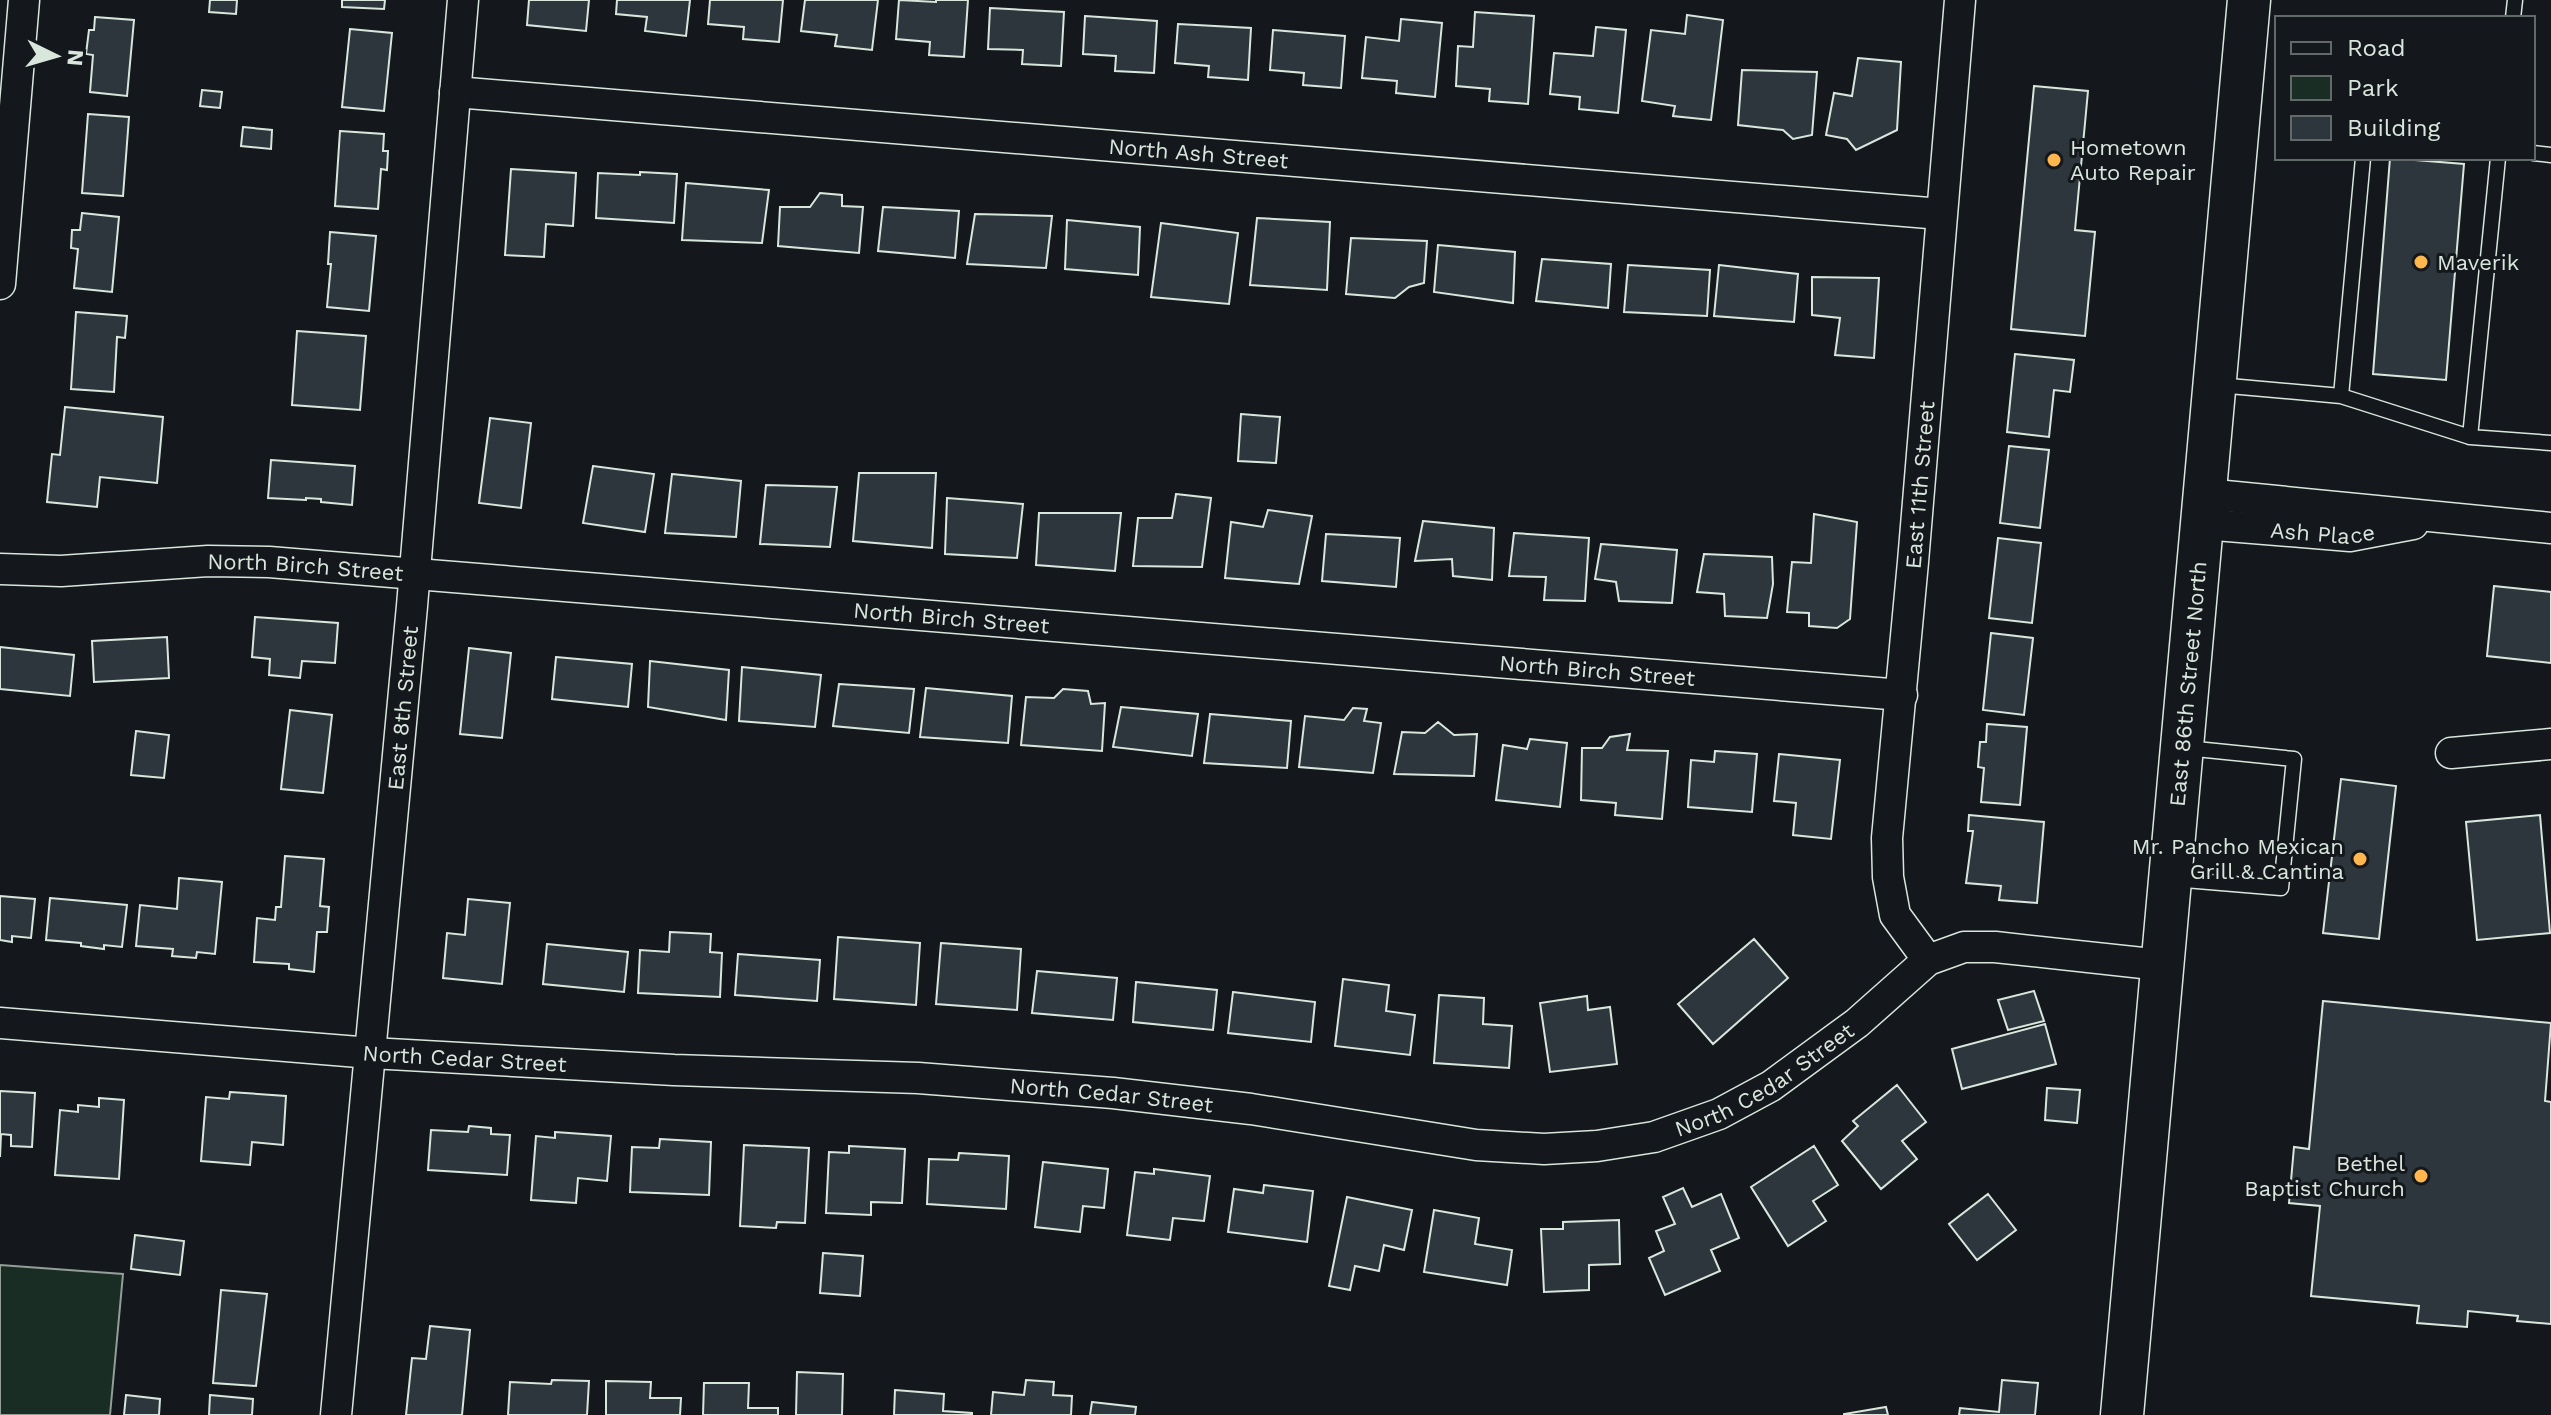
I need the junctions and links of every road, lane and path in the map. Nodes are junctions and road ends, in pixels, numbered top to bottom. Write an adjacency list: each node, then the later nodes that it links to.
1 (24, 0): 6 (street)
2 (463, 0): 5 (street, East 8th Street)
3 (1960, 0): 9 (street, East 11th Street)
4 (2249, 0): 11 (main road, East 86th Street North)
5 (455, 92): 9 (street, North Ash Street); 18 (street, East 8th Street)
6 (6, 156): 10 (street)
7 (2363, 160): 12 (lane)
8 (2498, 160): 13 (lane)
9 (1941, 214): 19 (street, East 11th Street)
10 (0, 284)
11 (2215, 385): 12 (lane); 15 (main road, East 86th Street North)
12 (2341, 396): 13 (lane)
13 (2470, 437): 14 (lane)
14 (2551, 443)
15 (2204, 509): 16 (street, Ash Place); 21 (main road, East 86th Street North)
16 (2551, 528)
17 (0, 569): 18 (street, North Birch Street)
18 (414, 575): 19 (street, North Birch Street); 27 (street, East 8th Street)
19 (1902, 695): 24 (street, East 11th Street)
20 (2551, 744): 22 (street)
21 (2182, 748): 23 (main road, East 86th Street North); 23 (lane)
22 (2451, 753)
23 (2169, 878): 25 (main road, East 86th Street North)
24 (1928, 960): 25 (street, North Cedar Street); 27 (street, North Cedar Street)
25 (2161, 965): 29 (main road, East 86th Street North)
26 (0, 1023): 27 (street, North Cedar Street)
27 (371, 1053): 28 (street, East 8th Street)
28 (336, 1415)
29 (2122, 1415)

